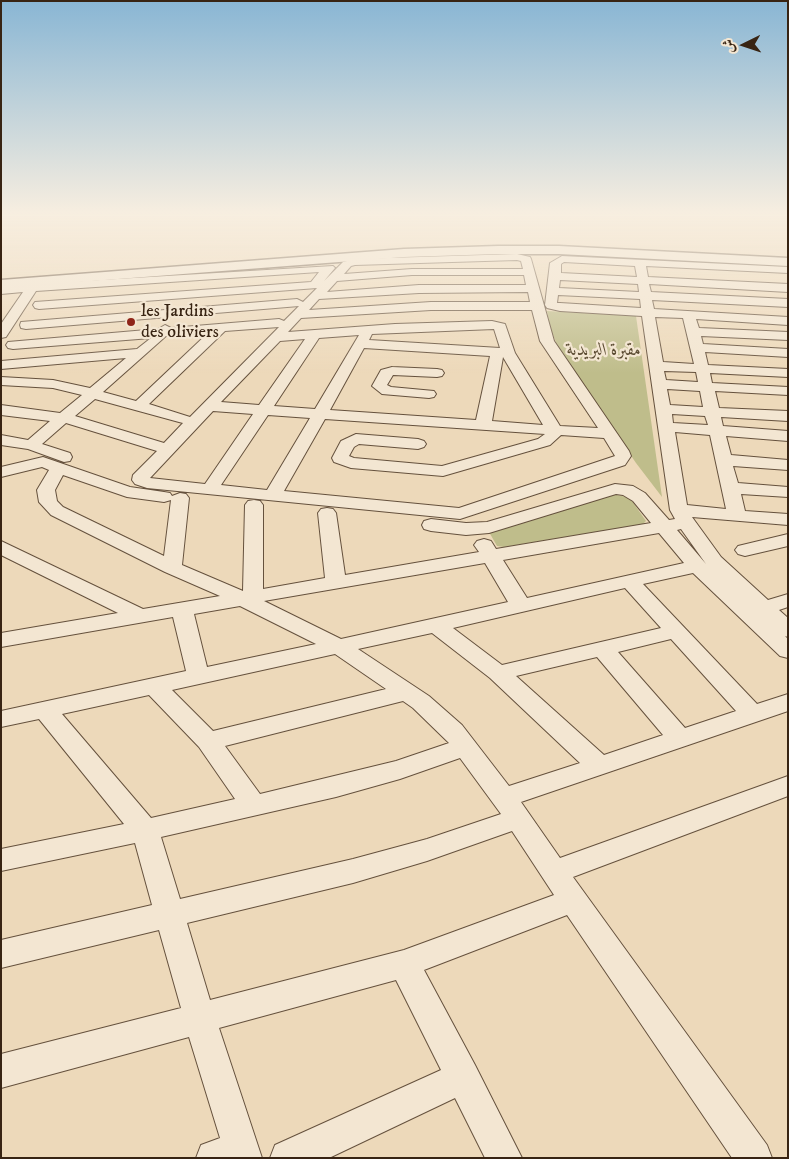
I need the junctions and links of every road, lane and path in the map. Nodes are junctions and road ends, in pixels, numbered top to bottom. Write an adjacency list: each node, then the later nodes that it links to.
1 (339, 265): 9 (street)
2 (347, 265): 18 (street)
3 (409, 265): 16 (street)
4 (527, 265): 14 (street)
5 (556, 265): 10 (street)
6 (640, 265): 20 (street)
7 (697, 265): 8 (street)
8 (788, 270)
9 (159, 276): 11 (street); 18 (street); 19 (street)
10 (554, 276): 20 (street); 20 (street)
11 (52, 283): 13 (street); 22 (street)
12 (1, 284): 13 (street)
13 (33, 285): 17 (street); 26 (street)
14 (533, 288): 16 (street); 23 (street)
15 (788, 288): 20 (street)
16 (419, 289): 18 (street); 24 (street)
17 (1, 290)
18 (315, 291): 19 (street); 25 (street)
19 (161, 296): 22 (street); 27 (street)
20 (645, 296): 21 (street); 29 (street); 48 (street)
21 (788, 304)
22 (39, 305): 31 (street)
23 (537, 306): 24 (street); 73 (street)
24 (410, 307): 25 (street); 33 (street)
25 (297, 309): 27 (street); 34 (street)
26 (14, 314): 28 (street); 37 (street)
27 (163, 314): 31 (street); 35 (street)
28 (1, 315)
29 (689, 315): 30 (street); 36 (street)
30 (788, 321)
31 (26, 326): 41 (street)
32 (222, 327): 34 (street); 35 (street); 58 (street)
33 (394, 328): 40 (street); 45 (street)
34 (277, 330): 38 (street); 59 (street); 67 (street)
35 (164, 332): 41 (street); 44 (street)
36 (693, 332): 39 (street); 42 (street)
37 (1, 334)
38 (315, 334): 40 (street); 62 (street)
39 (788, 336)
40 (365, 337): 43 (street); 64 (street)
41 (13, 345): 47 (street)
42 (697, 348): 46 (street); 49 (street)
43 (445, 350): 45 (street); 50 (street)
44 (140, 353): 47 (street); 56 (street)
45 (503, 353): 69 (street); 71 (street)
46 (788, 353)
47 (1, 363)
48 (656, 366): 49 (street); 53 (street)
49 (702, 368): 51 (street); 54 (street)
50 (436, 373): 57 (street); 57 (street)
51 (788, 373)
52 (1, 381): 56 (street)
53 (658, 384): 54 (street); 60 (street)
54 (707, 387): 55 (street); 63 (street)
55 (788, 391)
56 (93, 393): 58 (street); 66 (street)
57 (429, 394): 68 (street)
58 (139, 406): 67 (street)
59 (209, 406): 62 (street); 85 (street)
60 (663, 409): 63 (street); 70 (street)
61 (1, 410): 66 (street)
62 (264, 410): 64 (street); 85 (street)
63 (713, 412): 65 (street); 72 (street)
64 (321, 414): 68 (street); 87 (street)
65 (788, 416)
66 (65, 418): 77 (street); 78 (street)
67 (184, 419): 78 (street)
68 (423, 421): 69 (street); 76 (street)
69 (483, 426): 71 (street)
70 (667, 427): 72 (street); 93 (street)
71 (555, 431): 73 (street); 82 (street)
72 (718, 431): 74 (street); 79 (street)
73 (610, 434): 90 (street)
74 (788, 436)
75 (1, 440): 77 (street)
76 (418, 444): 82 (street); 82 (street)
77 (31, 445): 78 (street)
78 (158, 446)
79 (724, 460): 80 (street); 84 (street)
80 (788, 465)
81 (60, 467): 83 (street); 88 (street); 102 (street)
82 (407, 468)
83 (1, 472)
84 (732, 488): 86 (street); 92 (street)
85 (210, 489): 87 (street)
86 (788, 492)
87 (273, 496): 90 (street)
88 (180, 498): 89 (street); 102 (street)
89 (254, 505): 91 (street); 105 (street)
90 (467, 512): 96 (street)
91 (327, 513): 96 (street); 104 (street)
92 (737, 516): 93 (street); 94 (street)
93 (682, 517): 95 (street); 108 (street)
94 (788, 520)
95 (663, 528): 96 (street); 100 (street); 101 (street)
96 (476, 529): 100 (street)
97 (788, 540): 99 (street)
98 (1, 547): 110 (street)
99 (745, 550)
100 (490, 556): 104 (street); 107 (street)
101 (697, 566): 103 (street); 118 (street)
102 (172, 568): 105 (street)
103 (629, 581): 107 (street); 114 (street)
104 (336, 583): 105 (street)
105 (247, 597): 109 (street); 116 (street)
106 (788, 600): 108 (street)
107 (521, 606): 112 (street)
108 (764, 608): 113 (street)
109 (182, 609): 110 (street); 120 (street)
110 (140, 616): 115 (street)
111 (1, 623): 115 (street)
112 (436, 625): 116 (street); 119 (street)
113 (788, 630)
114 (676, 631): 117 (street); 125 (street)
115 (12, 638)
116 (338, 646): 120 (street); 122 (street)
117 (602, 648): 119 (street); 127 (street)
118 (788, 651)
119 (498, 673): 130 (street)
120 (198, 676): 121 (street)
121 (153, 685): 124 (street); 128 (street)
122 (407, 692): 128 (street); 129 (street)
123 (788, 702): 125 (street)
124 (45, 710): 126 (street); 134 (street)
125 (753, 714): 127 (street)
126 (1, 719)
127 (680, 738): 130 (street)
128 (208, 741): 132 (street)
129 (466, 747): 132 (street); 133 (street)
130 (600, 766): 133 (street)
131 (788, 786): 136 (street)
132 (254, 806): 134 (street)
133 (510, 809): 136 (street); 138 (street)
134 (145, 830): 135 (street); 138 (street)
135 (1, 860)
136 (553, 872): 137 (street)
137 (573, 900): 140 (street); 147 (street)
138 (171, 915): 139 (street); 141 (street)
139 (1, 954)
140 (404, 964): 141 (street); 143 (street)
141 (200, 1019): 142 (street); 144 (street)
142 (1, 1071)
143 (463, 1077): 145 (street); 146 (street)
144 (233, 1155)
145 (288, 1158)
146 (504, 1158)
147 (754, 1158)

